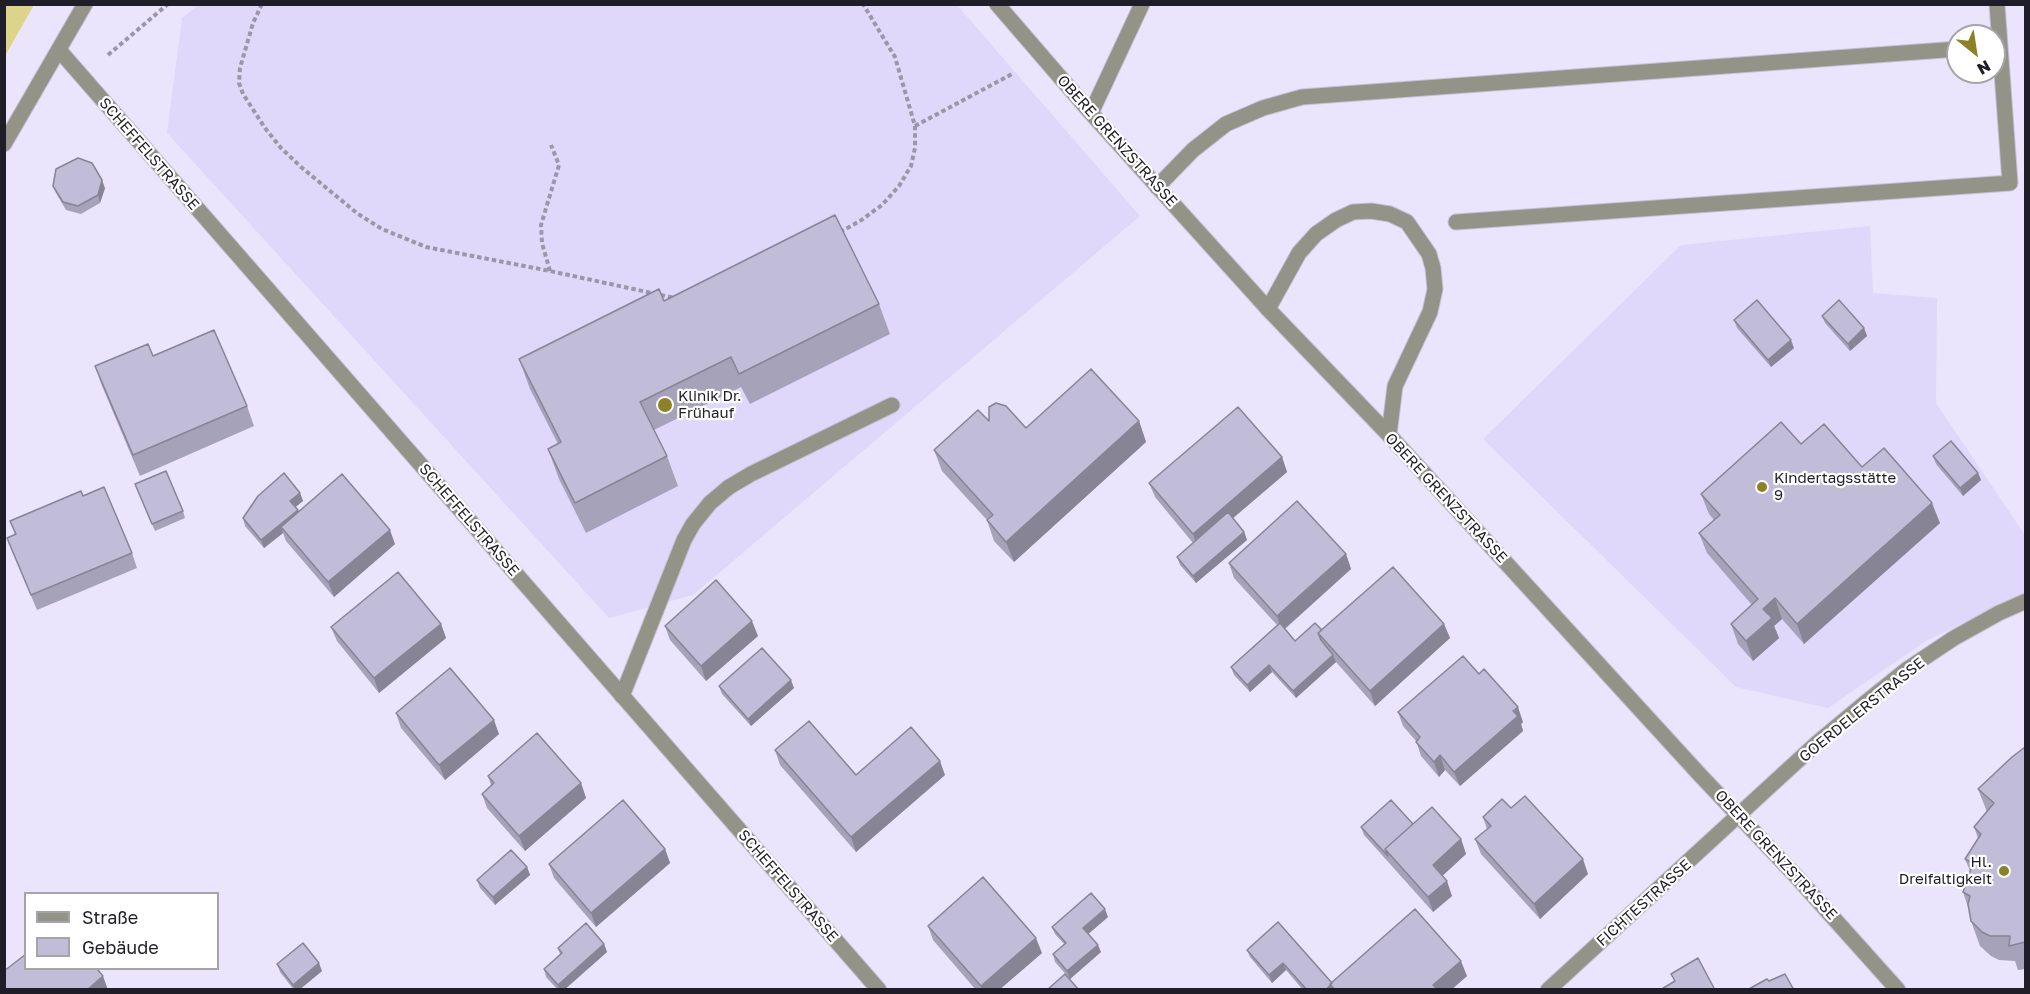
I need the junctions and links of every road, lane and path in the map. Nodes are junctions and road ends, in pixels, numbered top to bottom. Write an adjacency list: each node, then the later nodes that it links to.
1 (85, 4): 9 (street)
2 (168, 4): 12 (path)
3 (262, 4): 21 (path)
4 (863, 4): 15 (path)
5 (997, 4): 11 (street, OBERE GRENZSTRASSE)
6 (1142, 4): 14 (street)
7 (1997, 4): 8 (street)
8 (1997, 24)
9 (59, 50): 12 (street, SCHEFFELSTRASSE); 16 (street)
10 (1946, 50): 18 (street)
11 (1043, 57): 14 (street, OBERE GRENZSTRASSE); 15 (path)
12 (83, 77): 27 (street, SCHEFFELSTRASSE)
13 (2000, 84): 19 (street)
14 (1091, 113): 18 (street, OBERE GRENZSTRASSE)
15 (915, 126): 20 (path)
16 (4, 144)
17 (551, 146): 21 (path)
18 (1157, 187): 23 (street, OBERE GRENZSTRASSE)
19 (1456, 222)
20 (840, 232)
21 (550, 270): 22 (path)
22 (684, 300)
23 (1268, 309): 25 (street, OBERE GRENZSTRASSE); 25 (street)
24 (892, 405): 27 (street)
25 (1389, 435): 28 (street, OBERE GRENZSTRASSE)
26 (2025, 601): 28 (street, GOERDELERSTRASSE)
27 (622, 696): 29 (street, SCHEFFELSTRASSE)
28 (1740, 816): 30 (street, FICHTESTRASSE); 31 (street, OBERE GRENZSTRASSE)
29 (879, 990)
30 (1548, 990)
31 (1898, 990)

